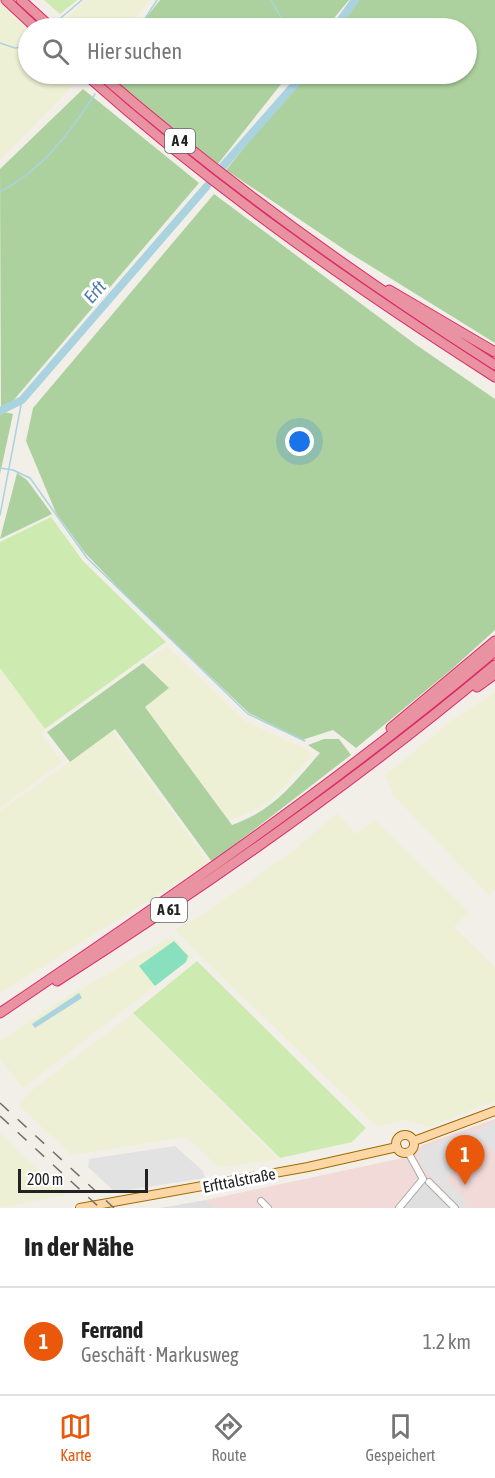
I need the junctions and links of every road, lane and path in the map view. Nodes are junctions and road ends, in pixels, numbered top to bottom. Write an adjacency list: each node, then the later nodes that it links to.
1 (6, 0): 3 (highway)
2 (21, 0): 4 (highway)
3 (25, 18)
4 (41, 18)
5 (97, 84): 9 (highway, A 4)
6 (112, 84): 7 (highway, A 4)
7 (342, 264): 8 (highway); 10 (highway, A 4)
8 (495, 352)
9 (465, 358): 11 (highway, A 4); 12 (highway)
10 (495, 365)
11 (495, 377)
12 (495, 383)
13 (495, 641): 18 (highway)
14 (495, 651): 18 (highway, A 61)
15 (495, 665): 17 (highway, A 61)
16 (495, 674): 17 (highway)
17 (428, 721): 20 (highway, A 61)
18 (329, 783): 19 (highway, A 61)
19 (0, 1013)
20 (0, 1018)
21 (495, 1112): 22 (main road)
22 (414, 1141): 23 (main road); 24 (main road)
23 (397, 1147): 24 (main road); 27 (main road, Erfttalstraße)
24 (408, 1152): 29 (street)
25 (429, 1182): 30 (street)
26 (261, 1201): 28 (street)
27 (80, 1208)
28 (268, 1208)
29 (399, 1208)
30 (455, 1208)

